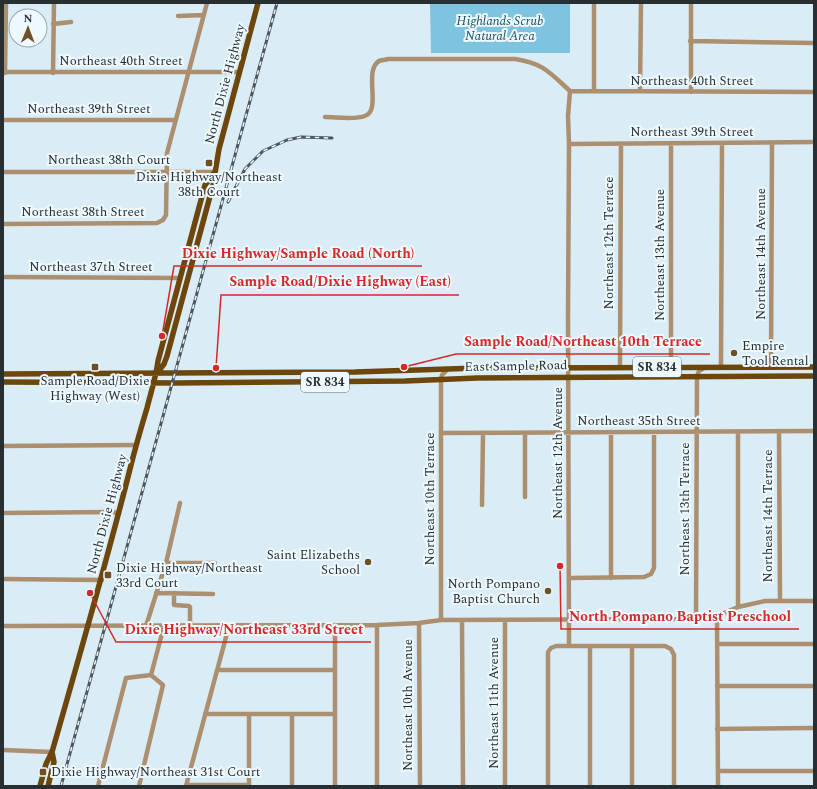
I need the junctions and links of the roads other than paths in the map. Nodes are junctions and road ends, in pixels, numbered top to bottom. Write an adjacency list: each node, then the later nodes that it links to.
1 (6, 3): 14 (street)
2 (54, 3): 11 (street)
3 (207, 3): 8 (street)
4 (258, 3): 16 (main road, North Dixie Highway)
5 (594, 3): 19 (street)
6 (641, 3): 20 (street)
7 (690, 3): 12 (street)
8 (204, 15): 9 (street); 15 (street)
9 (178, 16)
10 (70, 22): 11 (street)
11 (53, 24): 17 (street)
12 (690, 42): 13 (street); 21 (street)
13 (814, 43)
14 (4, 72): 17 (street, Northeast 40th Street)
15 (188, 72): 16 (street, Northeast 40th Street); 17 (street, Northeast 40th Street); 25 (street)
16 (240, 72): 34 (main road, North Dixie Highway)
17 (53, 73)
18 (570, 91): 19 (street, Northeast 40th Street); 23 (street); 30 (street, Northeast 12th Avenue)
19 (594, 91): 20 (street, Northeast 40th Street)
20 (640, 92): 21 (street, Northeast 40th Street)
21 (690, 92): 22 (street, Northeast 40th Street)
22 (814, 92)
23 (325, 117)
24 (3, 120): 25 (street, Northeast 39th Street)
25 (176, 120): 32 (street)
26 (772, 142): 27 (street, Northeast 39th Street); 29 (street, Northeast 39th Street); 38 (street, Northeast 14th Avenue)
27 (814, 142)
28 (671, 143): 29 (street, Northeast 39th Street); 31 (street, Northeast 39th Street); 40 (street, Northeast 13th Avenue)
29 (722, 143): 42 (street)
30 (569, 144): 31 (street, Northeast 39th Street); 44 (street, Northeast 12th Avenue)
31 (621, 144): 39 (street, Northeast 12th Terrace)
32 (166, 171): 33 (street, Northeast 38th Court); 34 (street, Northeast 38th Court); 35 (street, Northeast 38th Street)
33 (3, 172)
34 (215, 172): 37 (main road, North Dixie Highway); 48 (main road, North Dixie Highway)
35 (3, 224)
36 (3, 278): 37 (street, Northeast 37th Street)
37 (180, 278): 48 (main road, North Dixie Highway)
38 (771, 366): 42 (main road, East Sample Road / SR 834); 43 (main road, East Sample Road / SR 834)
39 (620, 367): 40 (main road, East Sample Road / SR 834); 44 (main road, East Sample Road / SR 834)
40 (670, 367): 41 (main road, East Sample Road / SR 834); 50 (street)
41 (705, 367): 42 (main road, East Sample Road / SR 834); 51 (street)
42 (721, 367)
43 (814, 367)
44 (568, 368): 45 (main road, East Sample Road / SR 834); 53 (street, Northeast 12th Avenue)
45 (448, 369): 46 (main road, East Sample Road / SR 834); 54 (street)
46 (436, 370): 47 (main road, East Sample Road / SR 834); 55 (main road)
47 (294, 372): 48 (main road, East Sample Road / SR 834); 57 (main road)
48 (157, 373): 49 (main road, East Sample Road / SR 834); 58 (main road, North Dixie Highway)
49 (3, 374)
50 (662, 376): 51 (main road, East Sample Road / SR 834); 53 (main road, East Sample Road / SR 834)
51 (696, 376): 52 (main road, East Sample Road / SR 834); 62 (street, Northeast 13th Terrace)
52 (814, 376)
53 (569, 377): 54 (main road, East Sample Road / SR 834); 68 (street, Northeast 12th Avenue)
54 (441, 379): 55 (main road, East Sample Road / SR 834); 65 (street, Northeast 10th Terrace)
55 (428, 380): 57 (main road, East Sample Road / SR 834)
56 (3, 382): 58 (main road, East Sample Road / SR 834)
57 (282, 382): 58 (main road, East Sample Road / SR 834)
58 (154, 383): 70 (main road, North Dixie Highway)
59 (814, 431): 64 (street, Northeast 35th Street)
60 (611, 432): 61 (street, Northeast 35th Street); 68 (street, Northeast 35th Street); 79 (street)
61 (654, 432): 62 (street, Northeast 35th Street); 79 (street)
62 (696, 432): 63 (street, Northeast 35th Street); 90 (street, Northeast 13th Terrace)
63 (738, 432): 64 (street, Northeast 35th Street); 87 (street)
64 (779, 432): 85 (street, Northeast 14th Terrace)
65 (441, 433): 66 (street, Northeast 35th Street); 91 (street, Northeast 10th Terrace)
66 (483, 433): 67 (street, Northeast 35th Street); 73 (street)
67 (525, 433): 68 (street, Northeast 35th Street); 71 (street)
68 (568, 433): 78 (street, Northeast 12th Avenue)
69 (3, 446): 70 (street)
70 (136, 446): 75 (main road, North Dixie Highway)
71 (525, 497)
72 (180, 504): 76 (street)
73 (482, 505)
74 (3, 513): 75 (street)
75 (119, 513): 81 (main road, North Dixie Highway)
76 (166, 563): 77 (street); 82 (street)
77 (216, 563)
78 (570, 578): 79 (street); 89 (street, Northeast 12th Avenue)
79 (611, 578)
80 (3, 579): 81 (street)
81 (102, 580): 98 (main road, North Dixie Highway)
82 (156, 593): 83 (street); 99 (street)
83 (174, 593): 84 (street); 101 (street)
84 (213, 594)
85 (780, 601): 86 (street); 87 (street)
86 (814, 601)
87 (738, 607): 88 (street)
88 (717, 616): 90 (street); 103 (street)
89 (569, 619): 90 (street); 93 (street); 105 (street, Northeast 12th Avenue)
90 (696, 619)
91 (441, 620): 92 (street); 94 (street)
92 (462, 620): 93 (street); 133 (street)
93 (505, 620): 134 (street, Northeast 11th Avenue)
94 (419, 623): 96 (street); 132 (street, Northeast 10th Avenue)
95 (335, 625): 96 (street); 102 (street); 109 (street)
96 (377, 625): 131 (street)
97 (3, 626): 98 (street)
98 (88, 626): 99 (street); 120 (main road, North Dixie Highway)
99 (146, 626): 100 (street)
100 (164, 626): 101 (street); 110 (street)
101 (190, 626): 102 (street)
102 (229, 626): 108 (street)
103 (717, 644): 104 (street); 111 (street)
104 (814, 644)
105 (569, 646): 106 (street); 135 (street)
106 (590, 646): 107 (street); 136 (street)
107 (632, 646): 137 (street); 138 (street)
108 (218, 670): 109 (street); 113 (street)
109 (335, 670): 116 (street)
110 (151, 675): 127 (street); 128 (street)
111 (717, 686): 112 (street); 118 (street)
112 (814, 686)
113 (205, 714): 114 (street); 123 (street)
114 (249, 714): 115 (street); 124 (street)
115 (292, 714): 116 (street); 129 (street)
116 (334, 714): 130 (street)
117 (814, 728): 118 (street)
118 (717, 729): 121 (street)
119 (3, 750): 120 (street)
120 (52, 752): 125 (main road, North Dixie Highway); 126 (main road, North Dixie Highway)
121 (718, 771): 122 (street); 139 (street)
122 (814, 771)
123 (186, 785): 124 (street)
124 (249, 785)
125 (40, 786)
126 (48, 786)
127 (98, 786)
128 (139, 786)
129 (292, 786)
130 (335, 786)
131 (377, 786)
132 (420, 786)
133 (463, 786)
134 (505, 786)
135 (548, 786)
136 (590, 786)
137 (632, 786)
138 (674, 786)
139 (718, 786)

